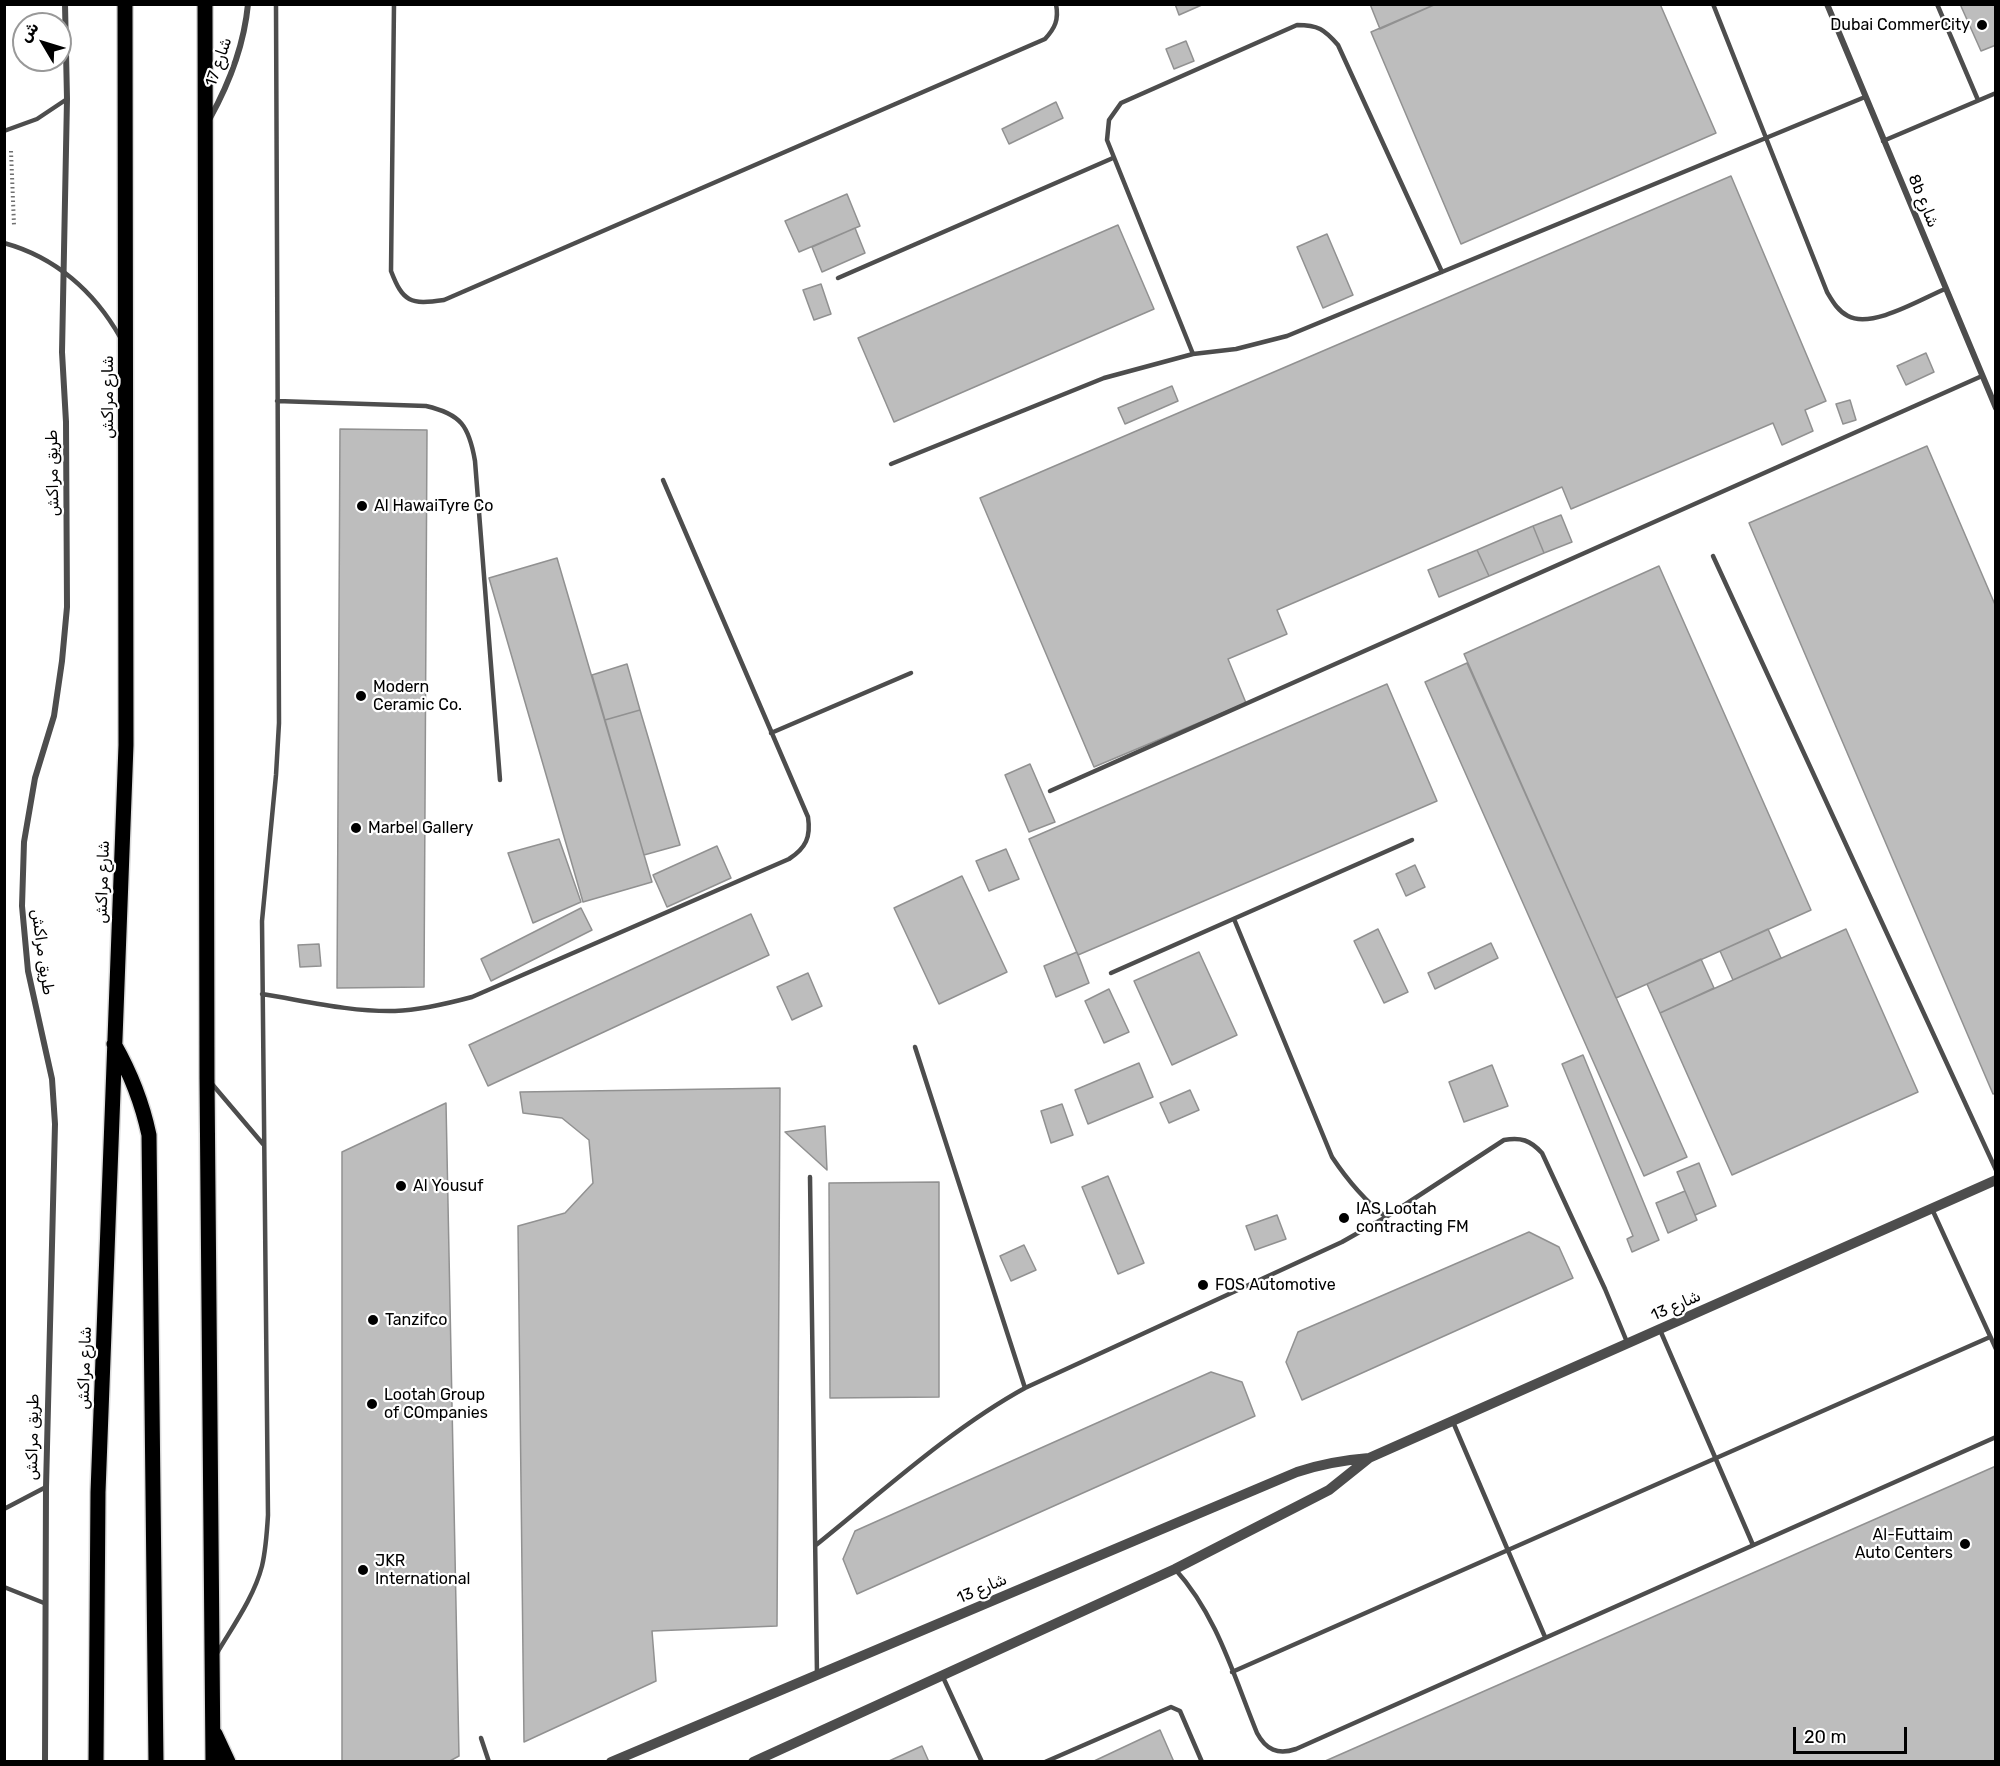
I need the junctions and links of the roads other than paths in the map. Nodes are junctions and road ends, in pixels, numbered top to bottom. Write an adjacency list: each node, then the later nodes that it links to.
1 (65, 4): 13 (street, طريق مراكش)
2 (125, 4): 25 (main road, شارع مراكش)
3 (205, 4): 15 (main road)
4 (248, 4): 15 (street, شارع 17)
5 (276, 4): 28 (lane)
6 (394, 4): 7 (lane)
7 (1056, 4)
8 (1713, 4): 17 (lane)
9 (1827, 4): 12 (street, 8b شارع)
10 (1937, 4): 14 (lane)
11 (1995, 93): 14 (lane)
12 (1865, 97): 17 (lane); 18 (street, 8b شارع)
13 (67, 99): 16 (lane); 21 (street, طريق مراكش)
14 (1978, 100): 18 (lane)
15 (207, 124): 43 (main road)
16 (8, 130)
17 (1767, 138): 22 (lane); 24 (lane)
18 (1883, 141): 24 (street, 8b شارع)
19 (1113, 158): 22 (lane); 23 (lane); 26 (lane)
20 (4, 243): 21 (lane)
21 (64, 270): 25 (lane); 59 (street, طريق مراكش)
22 (1442, 272): 26 (lane)
23 (838, 278)
24 (1945, 289): 27 (street, 8b شارع)
25 (126, 348): 41 (main road, شارع مراكش)
26 (1193, 354): 30 (lane)
27 (1982, 376): 29 (street, 8b شارع); 36 (lane)
28 (277, 401): 35 (lane); 40 (lane)
29 (1995, 408)
30 (891, 464)
31 (663, 480): 34 (lane)
32 (1713, 556): 45 (lane)
33 (911, 673): 34 (lane)
34 (771, 733): 40 (lane)
35 (500, 780)
36 (1050, 791)
37 (1412, 840): 38 (lane)
38 (1234, 919): 39 (lane); 49 (lane)
39 (1112, 973)
40 (262, 994): 44 (lane)
41 (114, 1044): 75 (main road, شارع مراكش); 76 (main road)
42 (915, 1047): 54 (lane)
43 (207, 1079): 44 (lane); 68 (main road)
44 (263, 1144): 68 (lane)
45 (1995, 1170)
46 (810, 1177): 61 (lane)
47 (1995, 1180): 48 (street, شارع 13)
48 (1932, 1208): 50 (street, شارع 13); 51 (lane)
49 (1386, 1217): 52 (lane); 54 (lane)
50 (1660, 1330): 52 (street, شارع 13); 58 (lane)
51 (1990, 1337): 53 (lane); 58 (lane)
52 (1628, 1344): 55 (street, شارع 13)
53 (1995, 1349)
54 (1025, 1388): 61 (lane)
55 (1452, 1422): 57 (street, شارع 13); 63 (lane)
56 (1995, 1437): 62 (lane)
57 (1369, 1458): 64 (street, شارع 13); 70 (street, شارع 13)
58 (1716, 1458): 62 (lane); 63 (lane)
59 (46, 1487): 60 (lane); 66 (street, طريق مراكش)
60 (4, 1509)
61 (816, 1545): 70 (lane)
62 (1753, 1545): 67 (lane)
63 (1508, 1550): 67 (lane); 69 (lane)
64 (1175, 1569): 69 (lane); 71 (street, شارع 13)
65 (4, 1587): 66 (lane)
66 (44, 1603): 74 (street, طريق مراكش)
67 (1545, 1638): 69 (lane)
68 (213, 1661): 72 (main road)
69 (1232, 1672)
70 (817, 1675): 80 (street, شارع 13)
71 (942, 1675): 81 (street, شارع 13); 82 (lane)
72 (213, 1728): 77 (main road); 78 (main road)
73 (481, 1738): 79 (lane)
74 (45, 1761)
75 (96, 1761)
76 (156, 1761)
77 (213, 1761)
78 (228, 1761)
79 (489, 1761)
80 (611, 1761)
81 (753, 1761)
82 (982, 1761)
83 (1045, 1761): 84 (lane)
84 (1202, 1761)

